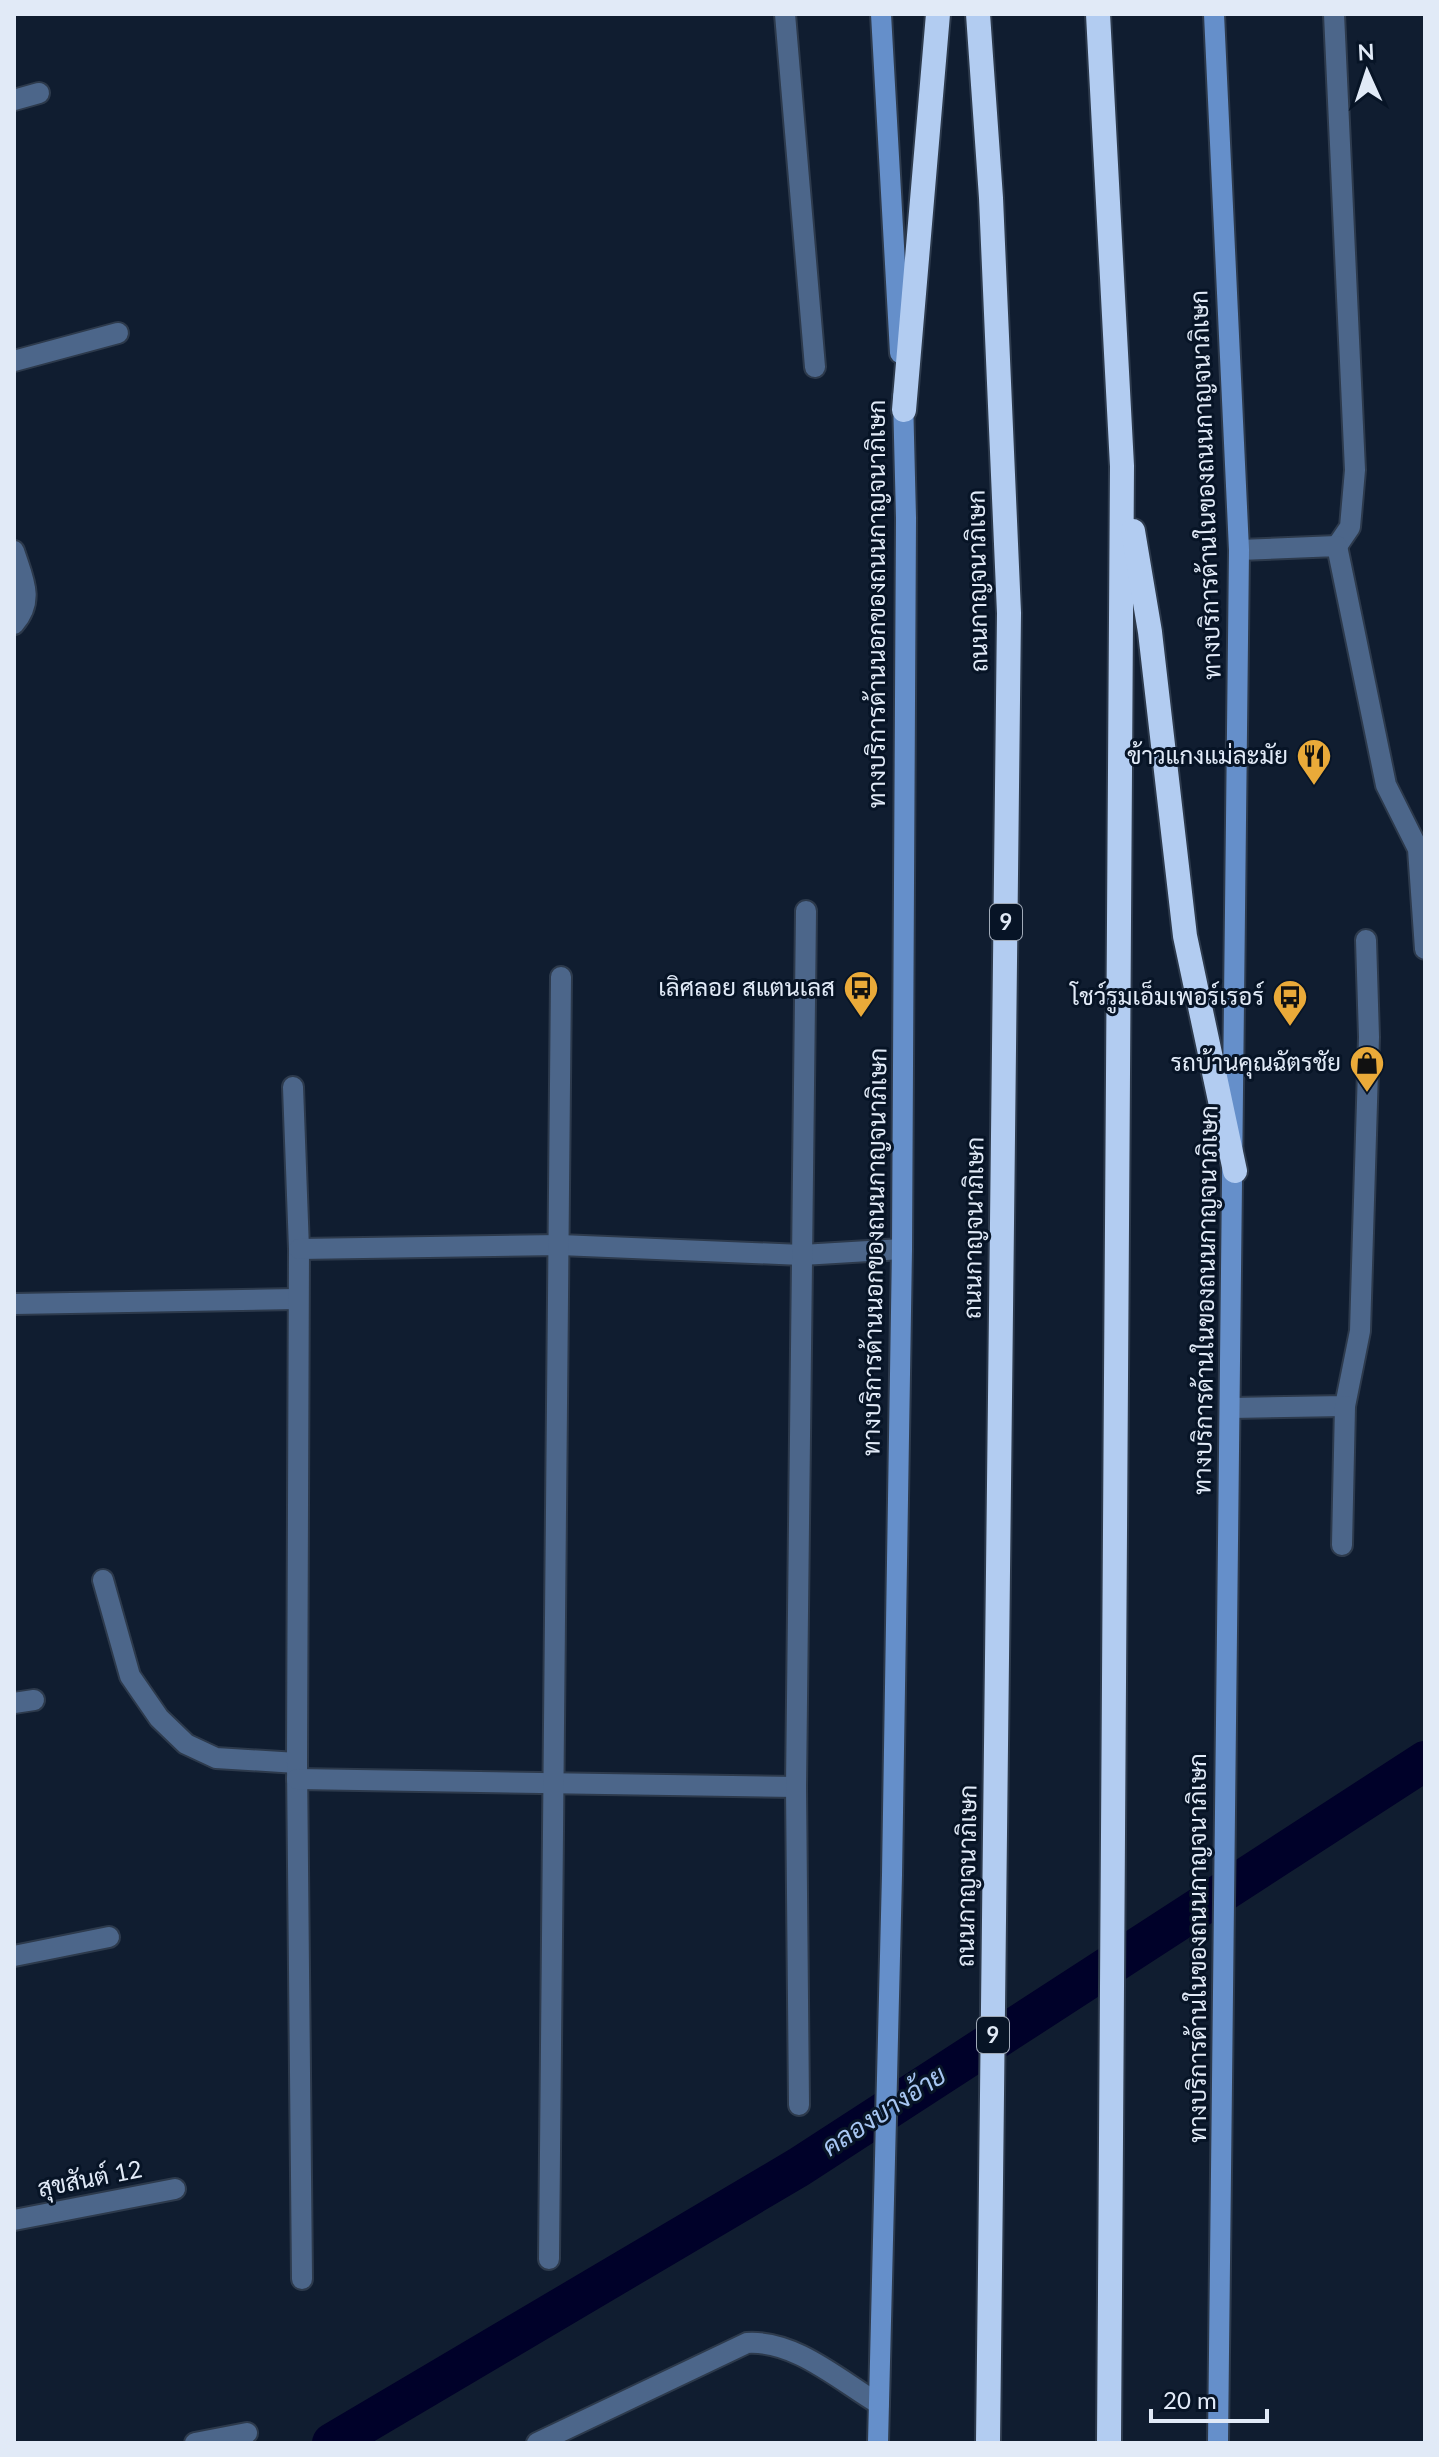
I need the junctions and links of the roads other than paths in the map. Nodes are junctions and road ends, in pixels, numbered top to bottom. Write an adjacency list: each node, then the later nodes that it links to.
1 (785, 14): 12 (street)
2 (881, 14): 13 (main road, ทางบริการด้านนอกของถนนกาญจนาภิเษก)
3 (938, 14): 13 (highway)
4 (978, 14): 51 (highway, ถนนกาญจนาภิเษก / 9)
5 (1098, 14): 14 (highway)
6 (1214, 14): 16 (main road, ทางบริการด้านในของถนนกาญจนาภิเษก)
7 (1334, 14): 15 (street)
8 (39, 93): 9 (street)
9 (14, 100)
10 (118, 333): 11 (street)
11 (14, 361)
12 (815, 367)
13 (904, 410): 28 (main road, ทางบริการด้านนอกของถนนกาญจนาภิเษก)
14 (1122, 466): 25 (highway); 52 (highway)
15 (1337, 546): 16 (street); 19 (street)
16 (1239, 550): 25 (main road, ทางบริการด้านในของถนนกาญจนาภิเษก)
17 (14, 551): 18 (street)
18 (14, 624)
19 (1421, 848): 22 (street)
20 (806, 911): 29 (street)
21 (1366, 940): 32 (street)
22 (1425, 948)
23 (561, 977): 26 (street)
24 (293, 1087): 27 (street)
25 (1235, 1171): 33 (main road, ทางบริการด้านในของถนนกาญจนาภิเษก)
26 (560, 1245): 27 (street); 29 (street); 37 (street)
27 (299, 1249): 30 (street)
28 (902, 1249): 29 (street); 46 (main road, ทางบริการด้านนอกของถนนกาญจนาภิเษก)
29 (802, 1255): 38 (street)
30 (296, 1299): 31 (street); 36 (street)
31 (14, 1304)
32 (1345, 1406): 33 (street); 34 (street)
33 (1231, 1408): 53 (main road, ทางบริการด้านในของถนนกาญจนาภิเษก)
34 (1342, 1545)
35 (103, 1580): 36 (street)
36 (297, 1771): 37 (street); 45 (street)
37 (556, 1781): 38 (street); 44 (street)
38 (796, 1787): 41 (street)
39 (109, 1937): 40 (street)
40 (14, 1956)
41 (799, 2105)
42 (175, 2189): 43 (street, สุขสันต์ 12)
43 (14, 2220)
44 (549, 2259)
45 (302, 2279)
46 (879, 2404): 49 (street); 50 (main road, ทางบริการด้านนอกของถนนกาญจนาภิเษก)
47 (247, 2433): 48 (street)
48 (195, 2443)
49 (537, 2443)
50 (878, 2443)
51 (988, 2443)
52 (1109, 2443)
53 (1218, 2443)

